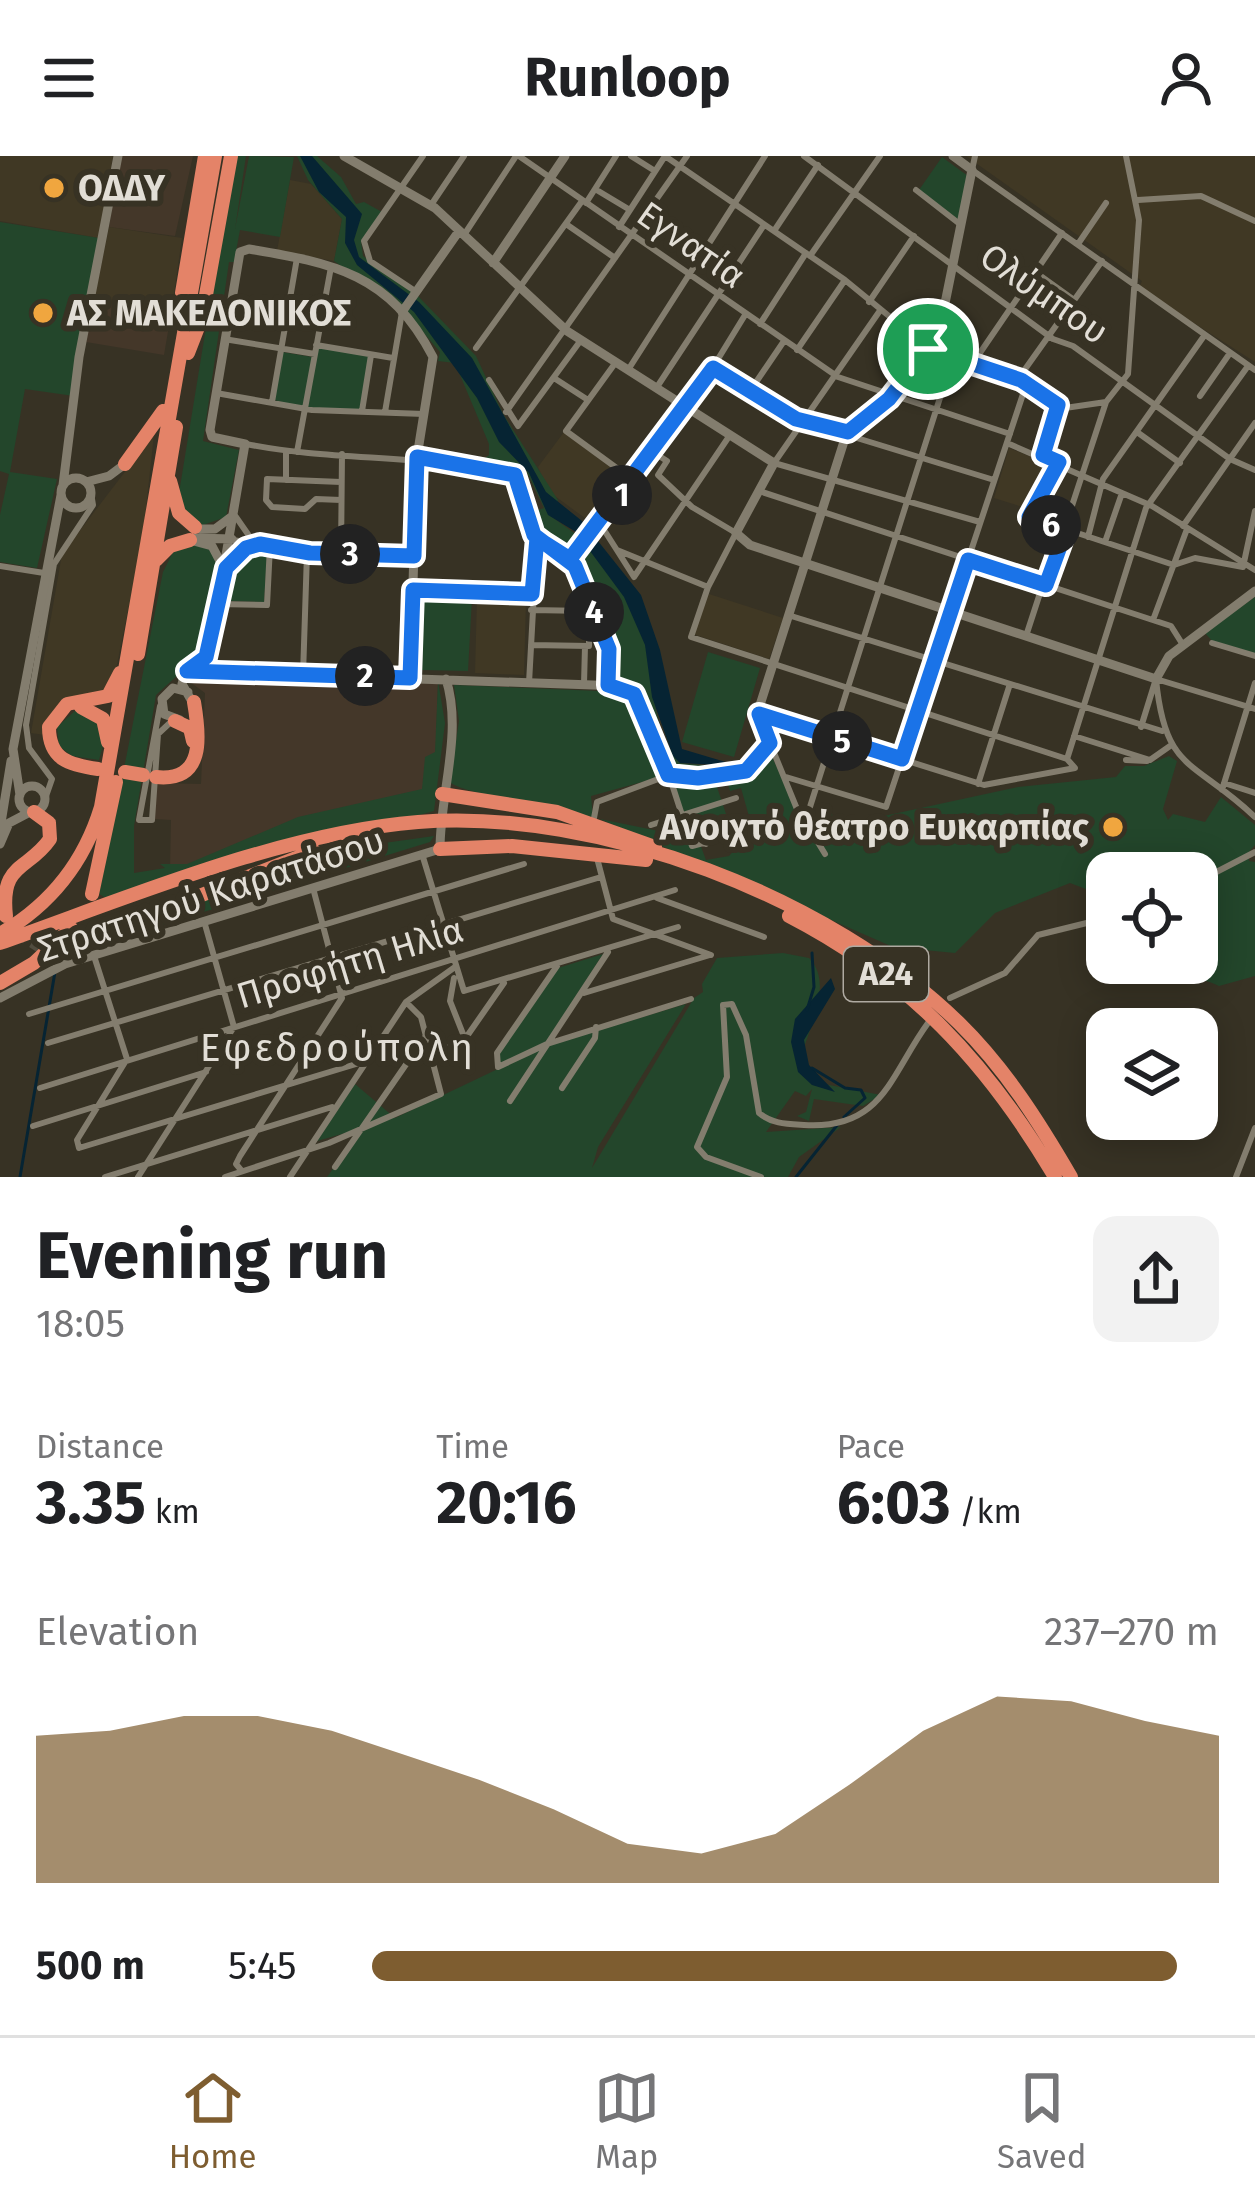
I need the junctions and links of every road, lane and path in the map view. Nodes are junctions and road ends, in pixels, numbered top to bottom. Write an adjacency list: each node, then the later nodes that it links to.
1 (118, 156): 118 (street)
2 (205, 156): 107 (highway)
3 (223, 156): 134 (highway); 134 (highway)
4 (344, 156): 24 (street)
5 (422, 156): 24 (street)
6 (464, 156): 32 (street)
7 (517, 156): 23 (street, Εγνατία); 40 (street)
8 (565, 156): 23 (street)
9 (616, 156): 25 (street)
10 (631, 156): 22 (street)
11 (665, 156): 20 (street); 22 (street)
12 (687, 156): 20 (street)
13 (765, 156): 31 (street)
14 (804, 156): 19 (street, Ολύμπου)
15 (880, 156): 27 (street)
16 (953, 156): 21 (street)
17 (975, 156): 21 (street)
18 (1126, 156): 28 (street)
19 (816, 161): 27 (street, Ολύμπου); 39 (street)
20 (680, 166): 31 (street); 42 (street)
21 (972, 170): 37 (street); 41 (street)
22 (655, 171): 33 (street)
23 (550, 178): 29 (street, Εγνατία); 50 (street)
24 (401, 188): 32 (street); 57 (street)
25 (596, 188): 29 (street); 33 (street)
26 (916, 190): 37 (street)
27 (854, 192): 43 (street, Ολύμπου); 45 (street)
28 (1138, 200): 34 (street); 55 (street)
29 (584, 202): 35 (street); 38 (street, Εγνατία)
30 (1106, 203): 44 (street)
31 (734, 204): 36 (street); 53 (street)
32 (431, 205): 40 (street)
33 (630, 210): 38 (street)
34 (1255, 221)
35 (566, 224): 47 (street); 56 (street)
36 (764, 225): 39 (street); 58 (street)
37 (962, 225): 51 (street)
38 (619, 227): 42 (street, Εγνατία)
39 (774, 231): 45 (street)
40 (461, 233): 50 (street); 57 (street)
41 (1062, 233): 44 (street); 52 (street)
42 (631, 236): 47 (street); 53 (street, Εγνατία)
43 (914, 236): 51 (street, Ολύμπου); 61 (street)
44 (1078, 244): 48 (street)
45 (808, 254): 54 (street); 68 (street)
46 (298, 257): 49 (street); 59 (street); 63 (street)
47 (615, 258): 69 (street)
48 (1102, 261): 55 (street); 60 (street)
49 (332, 263): 64 (street); 66 (street)
50 (493, 263): 56 (street)
51 (954, 265): 62 (street, Ολύμπου); 78 (street)
52 (1035, 272): 60 (street); 62 (street)
53 (688, 276): 58 (street, Εγνατία); 88 (street)
54 (844, 280): 61 (street); 79 (street)
55 (1133, 286): 71 (street); 93 (street)
56 (521, 290): 69 (street); 76 (street)
57 (415, 292): 64 (street)
58 (717, 296): 67 (street, Εγνατία); 94 (street)
59 (231, 299): 63 (street); 72 (street)
60 (1074, 300): 70 (street)
61 (869, 302): 65 (street)
62 (1011, 305): 70 (street, Ολύμπου); 85 (street)
63 (289, 307): 66 (street); 75 (street)
64 (402, 312): 82 (street); 111 (street)
65 (879, 312): 78 (street); 89 (street)
66 (322, 313): 77 (street)
67 (746, 315): 68 (street, Εγνατία); 86 (street)
68 (760, 324): 74 (street, Εγνατία)
69 (567, 331): 73 (street); 110 (street)
70 (1049, 335): 92 (street); 93 (street, Ολύμπου)
71 (1204, 336): 80 (street); 103 (street)
72 (224, 339): 75 (street); 96 (street)
73 (580, 340): 84 (street); 90 (street)
74 (784, 341): 79 (street, Εγνατία); 95 (street)
75 (281, 348): 77 (street); 100 (street)
76 (476, 348)
77 (316, 349): 81 (street); 105 (street)
78 (928, 349): 83 (street); 97 (street)
79 (797, 350): 89 (street, Εγνατία)
80 (1230, 353): 87 (street); 98 (street)
81 (371, 355): 82 (street); 108 (street)
82 (393, 358): 109 (street)
83 (952, 360): 85 (street); 106 (street)
84 (616, 362): 88 (street); 99 (street)
85 (971, 366): 92 (street)
86 (713, 368): 95 (street); 104 (street)
87 (1251, 368): 117 (street)
88 (628, 370): 94 (street)
89 (835, 375): 97 (street, Εγνατία); 112 (street)
90 (554, 378): 99 (street); 110 (street)
91 (489, 380): 110 (street)
92 (1022, 381): 102 (street); 119 (street)
93 (1123, 384): 101 (street); 103 (street, Ολύμπου)
94 (656, 388): 104 (street)
95 (750, 392): 112 (street)
96 (216, 393): 100 (street); 120 (street)
97 (892, 396): 106 (street, Εγνατία); 114 (street)
98 (1200, 396)
99 (588, 400): 138 (street)
100 (272, 402): 105 (street)
101 (1106, 402): 102 (street); 135 (street)
102 (1058, 405): 125 (street)
103 (1155, 405): 115 (street); 117 (street, Ολύμπου)
104 (686, 407): 116 (street); 123 (street)
105 (304, 408): 108 (street); 122 (street)
106 (936, 410): 119 (street, Εγνατία); 126 (street)
107 (163, 411): 132 (highway); 134 (highway)
108 (362, 411): 109 (street)
109 (385, 412): 111 (street)
110 (506, 412)
111 (424, 413): 127 (street)
112 (803, 420): 114 (street); 130 (street)
113 (1255, 423): 128 (street)
114 (848, 432): 126 (street); 136 (street)
115 (1137, 432): 131 (street); 141 (street)
116 (730, 435): 130 (street); 147 (street)
117 (1199, 436): 128 (street, Ολύμπου); 131 (street)
118 (70, 438): 142 (street); 143 (street)
119 (1008, 438): 125 (street, Εγνατία); 139 (street)
120 (245, 444): 121 (street); 153 (street)
121 (286, 451): 122 (street); 137 (street)
122 (297, 452): 124 (street)
123 (652, 452): 138 (street); 147 (street)
124 (342, 454): 127 (street); 140 (street)
125 (1043, 455): 129 (street, Εγνατία)
126 (921, 456): 139 (street); 148 (street)
127 (417, 457): 163 (street); 172 (street)
128 (1230, 459): 133 (street, Ολύμπου); 156 (street)
129 (1059, 462): 135 (street, Εγνατία); 157 (street)
130 (774, 463): 136 (street); 144 (street)
131 (1180, 463): 149 (street)
132 (125, 464): 142 (street)
133 (1255, 470)
134 (164, 475): 159 (highway); 182 (highway); 195 (highway)
135 (1083, 475): 141 (street, Εγνατία); 157 (street)
136 (832, 477): 148 (street); 152 (street)
137 (286, 480): 140 (street); 146 (street)
138 (633, 480): 154 (street)
139 (994, 480): 155 (street)
140 (341, 482): 146 (street)
141 (1102, 483): 145 (street, Εγνατία); 161 (street)
142 (86, 485): 143 (street); 150 (street); 245 (street)
143 (62, 490): 150 (street); 162 (street)
144 (760, 491): 152 (street); 158 (street)
145 (1122, 493): 149 (street, Εγνατία); 165 (street)
146 (341, 500): 171 (street)
147 (686, 500): 158 (street); 175 (street)
148 (906, 501): 155 (street); 160 (street)
149 (1149, 505): 156 (street, Εγνατία); 169 (street)
150 (74, 509): 162 (street)
151 (1255, 511): 177 (street)
152 (821, 512): 160 (street); 176 (street)
153 (233, 516): 159 (street); 164 (street); 166 (street)
154 (599, 522): 168 (street); 173 (street)
155 (980, 522): 174 (street)
156 (1185, 528): 177 (street, Εγνατία); 179 (street)
157 (1066, 530): 161 (street); 184 (street)
158 (736, 533): 176 (street); 185 (street)
159 (192, 534): 164 (street); 180 (street); 182 (highway)
160 (895, 537): 174 (street); 186 (street)
161 (1088, 537): 165 (street)
162 (51, 538): 183 (street)
163 (537, 538): 173 (street); 189 (street)
164 (229, 539): 166 (street); 180 (street)
165 (1105, 542): 169 (street)
166 (260, 544): 167 (street); 180 (street)
167 (270, 546): 170 (street); 190 (street)
168 (616, 550): 175 (street); 175 (street)
169 (1133, 552): 179 (street); 191 (street)
170 (307, 553): 171 (street); 212 (street)
171 (340, 554): 172 (street)
172 (414, 556): 187 (street)
173 (570, 559): 193 (street)
174 (968, 560): 184 (street); 194 (street)
175 (645, 562): 185 (street)
176 (805, 563): 186 (street); 196 (street)
177 (1245, 563): 179 (street); 181 (street, Εγνατία)
178 (0, 566): 183 (street)
179 (1174, 566): 197 (street)
180 (224, 567): 190 (street)
181 (1255, 570)
182 (152, 571): 282 (highway)
183 (44, 573): 236 (street)
184 (1044, 584): 191 (street); 198 (street)
185 (708, 587): 208 (street)
186 (878, 588): 194 (street); 199 (street)
187 (413, 590): 189 (street); 213 (street)
188 (1255, 591): 202 (street)
189 (532, 594): 192 (street)
190 (218, 604): 204 (street)
191 (1115, 608): 197 (street); 206 (street)
192 (531, 610): 193 (street); 201 (street)
193 (592, 611): 203 (street); 219 (street)
194 (950, 611): 198 (street); 207 (street)
195 (134, 615): 254 (highway); 254 (highway)
196 (788, 615): 199 (street); 208 (street)
197 (1153, 620): 202 (street)
198 (1026, 636): 206 (street)
199 (862, 639): 207 (street); 221 (street)
200 (1212, 643): 205 (street)
201 (530, 645): 203 (street); 216 (street)
202 (1183, 645): 214 (street)
203 (585, 646): 218 (street)
204 (209, 654): 209 (street); 210 (street); 211 (street)
205 (1255, 656)
206 (1099, 659): 214 (street); 226 (street)
207 (934, 662): 220 (street); 227 (street)
208 (773, 664): 221 (street); 228 (street)
209 (206, 670): 210 (street); 211 (street)
210 (229, 671): 212 (street)
211 (186, 672): 222 (street); 223 (street)
212 (303, 675): 213 (street)
213 (410, 678): 215 (street)
214 (1156, 679): 225 (street); 230 (street); 231 (street)
215 (446, 680): 216 (street); 252 (street)
216 (529, 683): 218 (street)
217 (1255, 683): 225 (street)
218 (584, 684): 219 (street)
219 (608, 685): 244 (street)
220 (1009, 687): 226 (street); 232 (street)
221 (846, 688): 227 (street); 234 (street)
222 (167, 691): 223 (street); 224 (street)
223 (191, 697): 229 (street); 243 (highway)
224 (161, 703): 229 (street); 243 (street)
225 (1251, 708): 249 (street)
226 (1083, 710): 230 (street); 233 (street)
227 (917, 711): 232 (street); 238 (street)
228 (759, 714): 234 (street); 235 (street)
229 (174, 720): 243 (street); 243 (highway)
230 (1140, 728): 231 (street)
231 (1162, 731): 237 (street)
232 (994, 735): 239 (street); 247 (street)
233 (1074, 736): 239 (street); 241 (street)
234 (830, 737): 238 (street); 248 (street)
235 (770, 743): 244 (street); 246 (street)
236 (15, 744): 250 (street); 253 (street); 264 (street)
237 (1170, 746): 241 (street); 249 (street)
238 (902, 759): 247 (street); 248 (street)
239 (1067, 759): 247 (street)
240 (1126, 760): 241 (street)
241 (1150, 760)
242 (125, 770): 243 (highway)
243 (151, 773): 243 (street)
244 (669, 775): 259 (street); 261 (street)
245 (50, 776): 250 (street); 256 (street)
246 (786, 777): 248 (street); 260 (street)
247 (978, 784)
248 (814, 786): 260 (street)
249 (1223, 786): 251 (street); 258 (street)
250 (37, 787): 253 (street); 256 (street)
251 (1255, 793)
252 (442, 794): 268 (street); 278 (highway)
253 (20, 795): 257 (street)
254 (104, 797): 294 (highway)
255 (736, 798): 259 (street)
256 (45, 800): 257 (street)
257 (32, 812): 266 (street); 285 (highway)
258 (1253, 812)
259 (682, 815): 262 (street); 267 (street); 267 (street)
260 (808, 816): 272 (street)
261 (594, 818)
262 (651, 824)
263 (440, 825): 269 (highway, Α24); 274 (highway, Α24); 278 (highway, Α24); 294 (highway, Α24)
264 (0, 829)
265 (755, 829): 267 (street)
266 (0, 844)
267 (706, 844)
268 (440, 849): 271 (street, Στρατηγού Καρατάσου); 274 (highway)
269 (314, 851): 295 (highway); 297 (highway, Α24)
270 (1255, 852): 276 (street)
271 (422, 854): 279 (street, Στρατηγού Καρατάσου); 281 (street)
272 (825, 854)
273 (597, 858): 277 (street)
274 (646, 860): 346 (highway, Α24)
275 (524, 864): 281 (street)
276 (1218, 871)
277 (601, 877): 284 (street); 289 (street)
278 (736, 884): 347 (highway, Α24)
279 (313, 888): 286 (street, Στρατηγού Καρατάσου); 288 (street)
280 (675, 890): 283 (street, Προφήτη Ηλία)
281 (434, 891): 288 (street); 289 (street)
282 (92, 894)
283 (654, 897): 284 (street, Προφήτη Ηλία); 293 (street)
284 (610, 910): 292 (street); 302 (street, Προφήτη Ηλία)
285 (5, 916)
286 (204, 922): 298 (street, Στρατηγού Καρατάσου); 299 (street)
287 (1086, 923): 310 (street)
288 (324, 924): 299 (street); 300 (street)
289 (444, 925): 300 (street); 302 (street)
290 (678, 927): 292 (street)
291 (70, 928): 304 (highway)
292 (655, 935): 296 (street); 308 (street)
293 (764, 937)
294 (0, 939)
295 (69, 947)
296 (609, 949): 301 (street); 308 (street)
297 (0, 952)
298 (94, 955): 305 (street); 309 (street, Στρατηγού Καρατάσου)
299 (215, 957): 305 (street); 306 (street)
300 (334, 958): 306 (street); 307 (street)
301 (556, 966): 303 (street); 321 (street)
302 (455, 967): 303 (street); 307 (street, Προφήτη Ηλία); 312 (street); 319 (street)
303 (506, 980): 319 (street)
304 (0, 983)
305 (106, 992): 313 (street); 315 (street)
306 (226, 992): 315 (street); 316 (street)
307 (343, 994): 316 (street, Προφήτη Ηλία); 326 (street)
308 (581, 994): 321 (street)
309 (0, 998)
310 (950, 998)
311 (691, 999): 317 (street)
312 (406, 1002): 318 (street); 324 (street)
313 (29, 1014)
314 (928, 1023): 345 (street)
315 (117, 1025): 320 (street); 323 (street)
316 (235, 1027): 323 (street, Προφήτη Ηλία); 325 (street)
317 (596, 1027): 321 (street); 328 (street)
318 (426, 1036): 322 (street); 336 (street)
319 (465, 1039): 322 (street)
320 (48, 1043)
321 (547, 1044): 329 (street)
322 (431, 1056): 336 (street)
323 (127, 1059): 327 (street, Προφήτη Ηλία); 330 (street)
324 (366, 1061): 326 (street); 331 (street)
325 (209, 1071): 330 (street); 332 (street)
326 (288, 1084): 332 (street); 335 (street)
327 (40, 1088)
328 (562, 1088)
329 (510, 1102)
330 (99, 1105): 332 (street); 333 (street)
331 (336, 1106): 335 (street); 337 (street)
332 (179, 1118): 338 (street)
333 (33, 1126)
334 (1255, 1128): 348 (street)
335 (257, 1130): 338 (street); 340 (street)
336 (358, 1132): 337 (street); 339 (street)
337 (307, 1151): 340 (street); 344 (street)
338 (147, 1164): 341 (street); 342 (street)
339 (335, 1167)
340 (244, 1172): 343 (street)
341 (106, 1177)
342 (138, 1177)
343 (225, 1177)
344 (290, 1177)
345 (761, 1177)
346 (1055, 1177)
347 (1070, 1177)
348 (1236, 1177)

